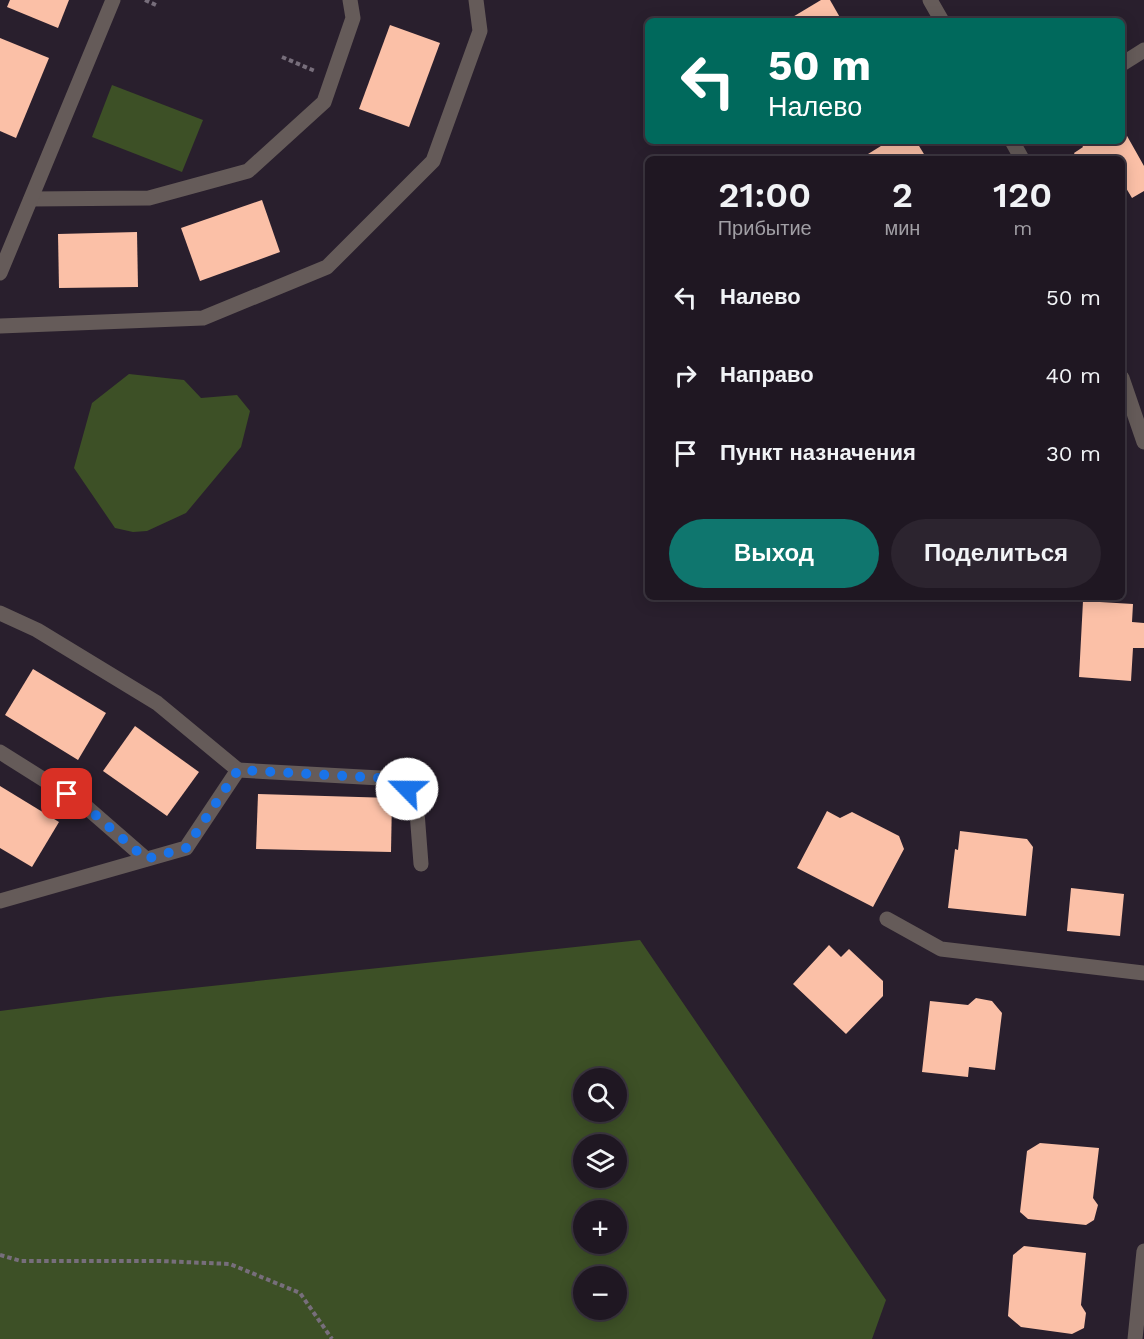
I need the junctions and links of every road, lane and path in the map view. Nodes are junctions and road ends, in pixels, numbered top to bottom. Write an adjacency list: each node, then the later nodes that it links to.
1 (113, 0): 12 (lane)
2 (145, 0): 6 (path)
3 (350, 0): 11 (lane)
4 (476, 0): 14 (lane)
5 (930, 0): 7 (lane)
6 (156, 4)
7 (940, 18)
8 (1144, 50): 10 (lane)
9 (282, 57): 11 (path)
10 (1125, 62)
11 (332, 78): 12 (lane)
12 (31, 199): 13 (lane)
13 (0, 273)
14 (0, 326)
15 (1125, 387): 16 (lane)
16 (1144, 442)
17 (0, 613): 19 (lane)
18 (0, 752): 20 (lane)
19 (238, 770): 20 (lane); 21 (lane)
20 (146, 859): 22 (lane)
21 (421, 864)
22 (0, 901)
23 (887, 919): 24 (lane)
24 (1144, 973)
25 (1144, 1251): 28 (lane)
26 (0, 1255): 27 (path)
27 (332, 1339)
28 (1135, 1339)

